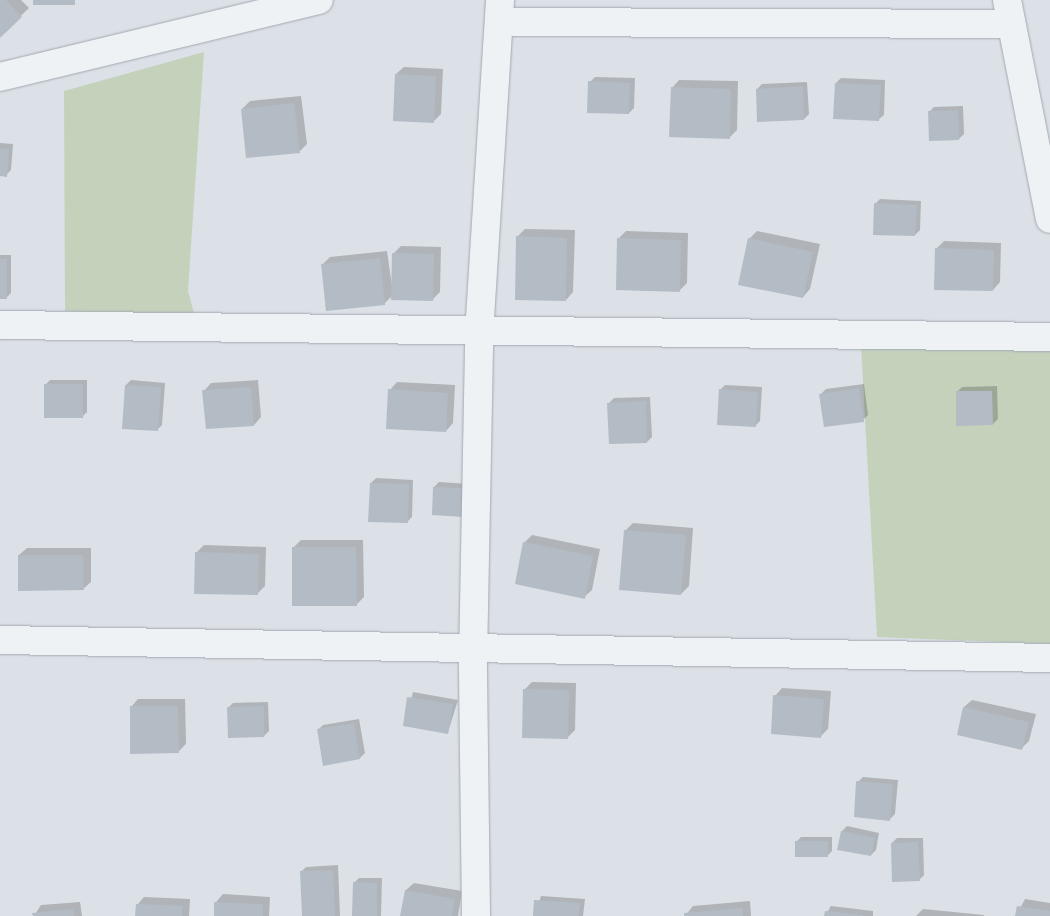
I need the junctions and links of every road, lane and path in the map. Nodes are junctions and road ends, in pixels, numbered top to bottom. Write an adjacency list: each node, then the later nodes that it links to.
1 (319, 0): 2 (street)
2 (287, 4): 5 (street)
3 (499, 11): 4 (street); 8 (street)
4 (1009, 12): 6 (street)
5 (0, 77)
6 (1050, 219)
7 (0, 325): 8 (street)
8 (479, 334): 9 (street); 11 (street)
9 (1050, 337)
10 (0, 640): 11 (street)
11 (474, 648): 12 (street); 13 (street)
12 (1050, 658)
13 (476, 916)

